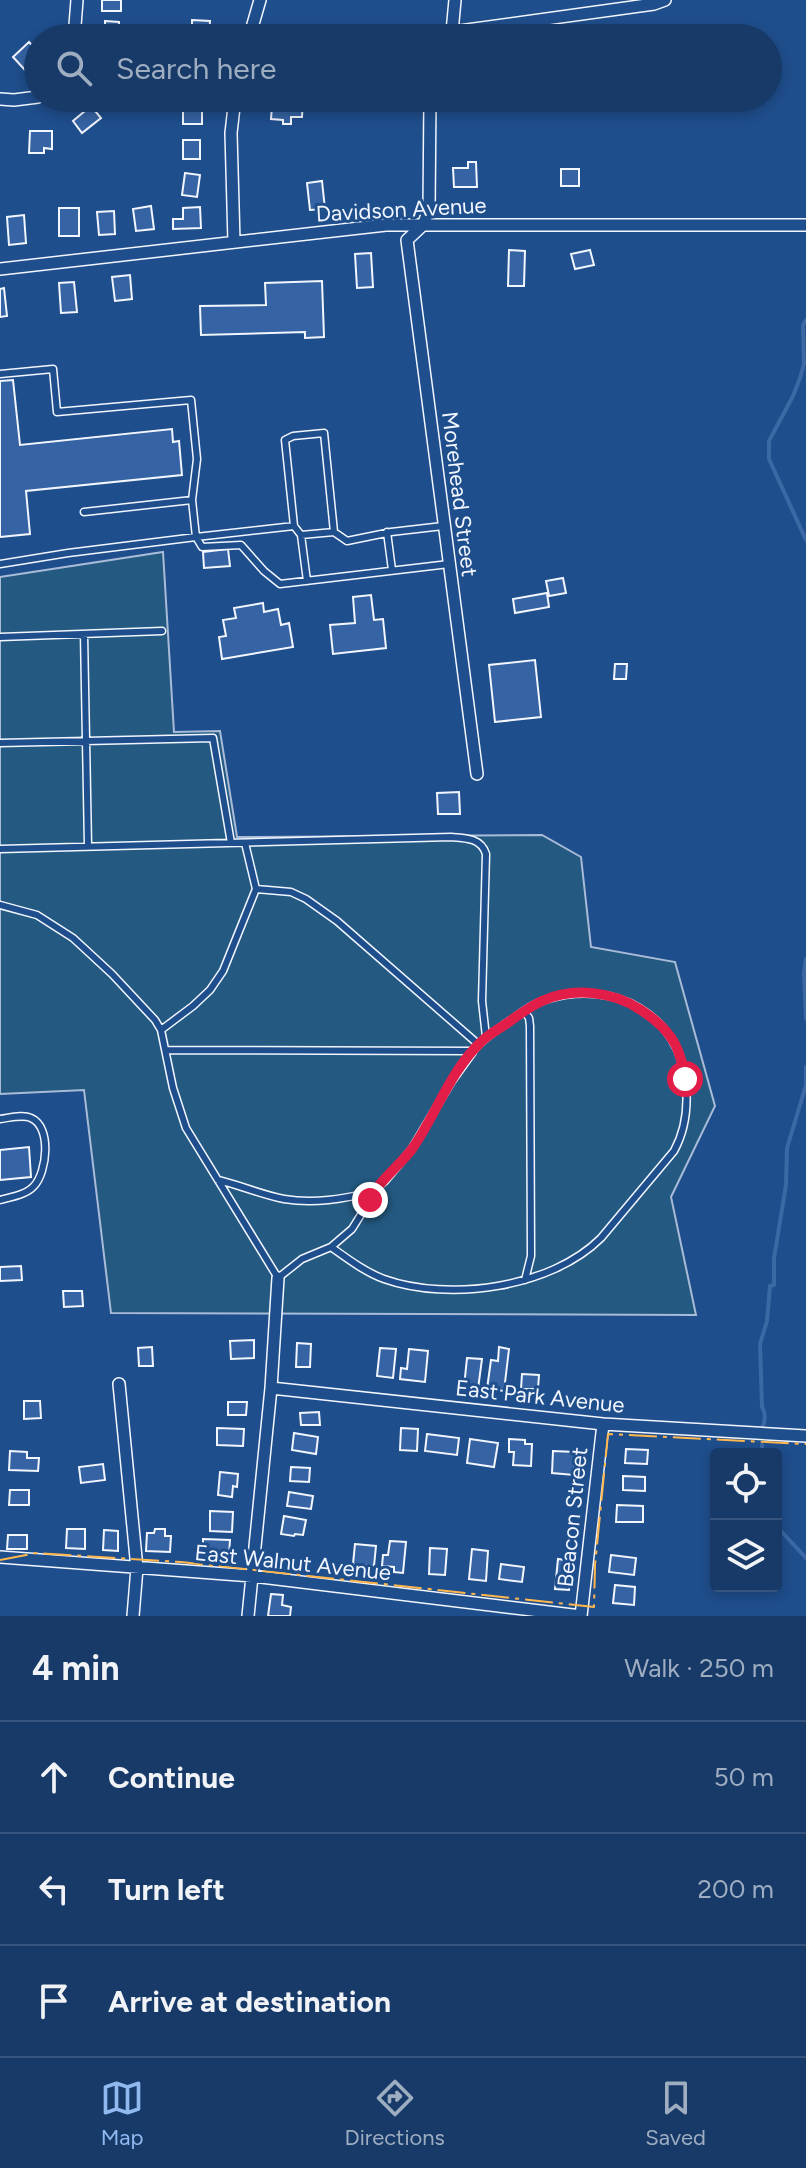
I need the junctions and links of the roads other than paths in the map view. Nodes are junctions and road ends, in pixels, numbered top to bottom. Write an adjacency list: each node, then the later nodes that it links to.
1 (77, 0): 5 (street)
2 (260, 0): 6 (street)
3 (455, 0): 7 (street)
4 (665, 0): 8 (street)
5 (75, 24)
6 (253, 24)
7 (452, 24)
8 (522, 24)
9 (0, 99): 10 (street)
10 (24, 99)
11 (233, 112): 15 (street)
12 (430, 112): 13 (street)
13 (423, 225): 14 (street, Davidson Avenue); 15 (street, Davidson Avenue); 21 (street, Morehead Street)
14 (806, 225)
15 (234, 242): 16 (street, Davidson Avenue)
16 (0, 269)
17 (0, 374): 18 (lane)
18 (192, 500): 19 (lane); 25 (lane)
19 (84, 512)
20 (294, 526): 22 (lane); 24 (lane); 25 (lane)
21 (443, 526): 23 (lane); 27 (street, Morehead Street)
22 (334, 532): 23 (lane); 24 (lane)
23 (387, 532): 28 (lane)
24 (301, 535): 29 (lane)
25 (196, 537): 26 (lane); 29 (lane)
26 (0, 564)
27 (449, 564): 28 (lane); 35 (street, Morehead Street)
28 (392, 570): 29 (lane)
29 (307, 581)
30 (162, 631): 31 (lane)
31 (84, 634): 32 (lane); 33 (lane)
32 (0, 637)
33 (87, 741): 34 (lane); 36 (lane); 38 (lane)
34 (0, 743)
35 (477, 774)
36 (231, 843): 37 (lane); 38 (lane)
37 (245, 843): 40 (lane); 44 (lane)
38 (88, 846): 39 (lane)
39 (0, 849)
40 (256, 889): 43 (lane); 45 (lane)
41 (0, 905): 43 (lane)
42 (524, 1011): 44 (lane); 54 (lane); 54 (lane)
43 (161, 1030): 46 (lane)
44 (486, 1037): 45 (lane)
45 (478, 1044): 47 (lane)
46 (166, 1050): 47 (lane); 49 (lane)
47 (473, 1051): 50 (lane)
48 (0, 1119): 51 (lane)
49 (218, 1180): 50 (lane); 53 (lane)
50 (372, 1192): 52 (lane)
51 (0, 1200)
52 (331, 1247): 53 (lane); 54 (lane)
53 (278, 1278): 56 (street)
54 (525, 1280)
55 (119, 1384): 60 (street)
56 (271, 1388): 57 (street, East Park Avenue); 61 (street)
57 (603, 1424): 58 (street, East Park Avenue); 64 (street, Beacon Street)
58 (806, 1436)
59 (0, 1557): 60 (street, East Walnut Avenue)
60 (137, 1568): 61 (street, East Walnut Avenue); 62 (street)
61 (252, 1576): 63 (street); 64 (street, East Walnut Avenue)
62 (133, 1616)
63 (248, 1616)
64 (581, 1616)

